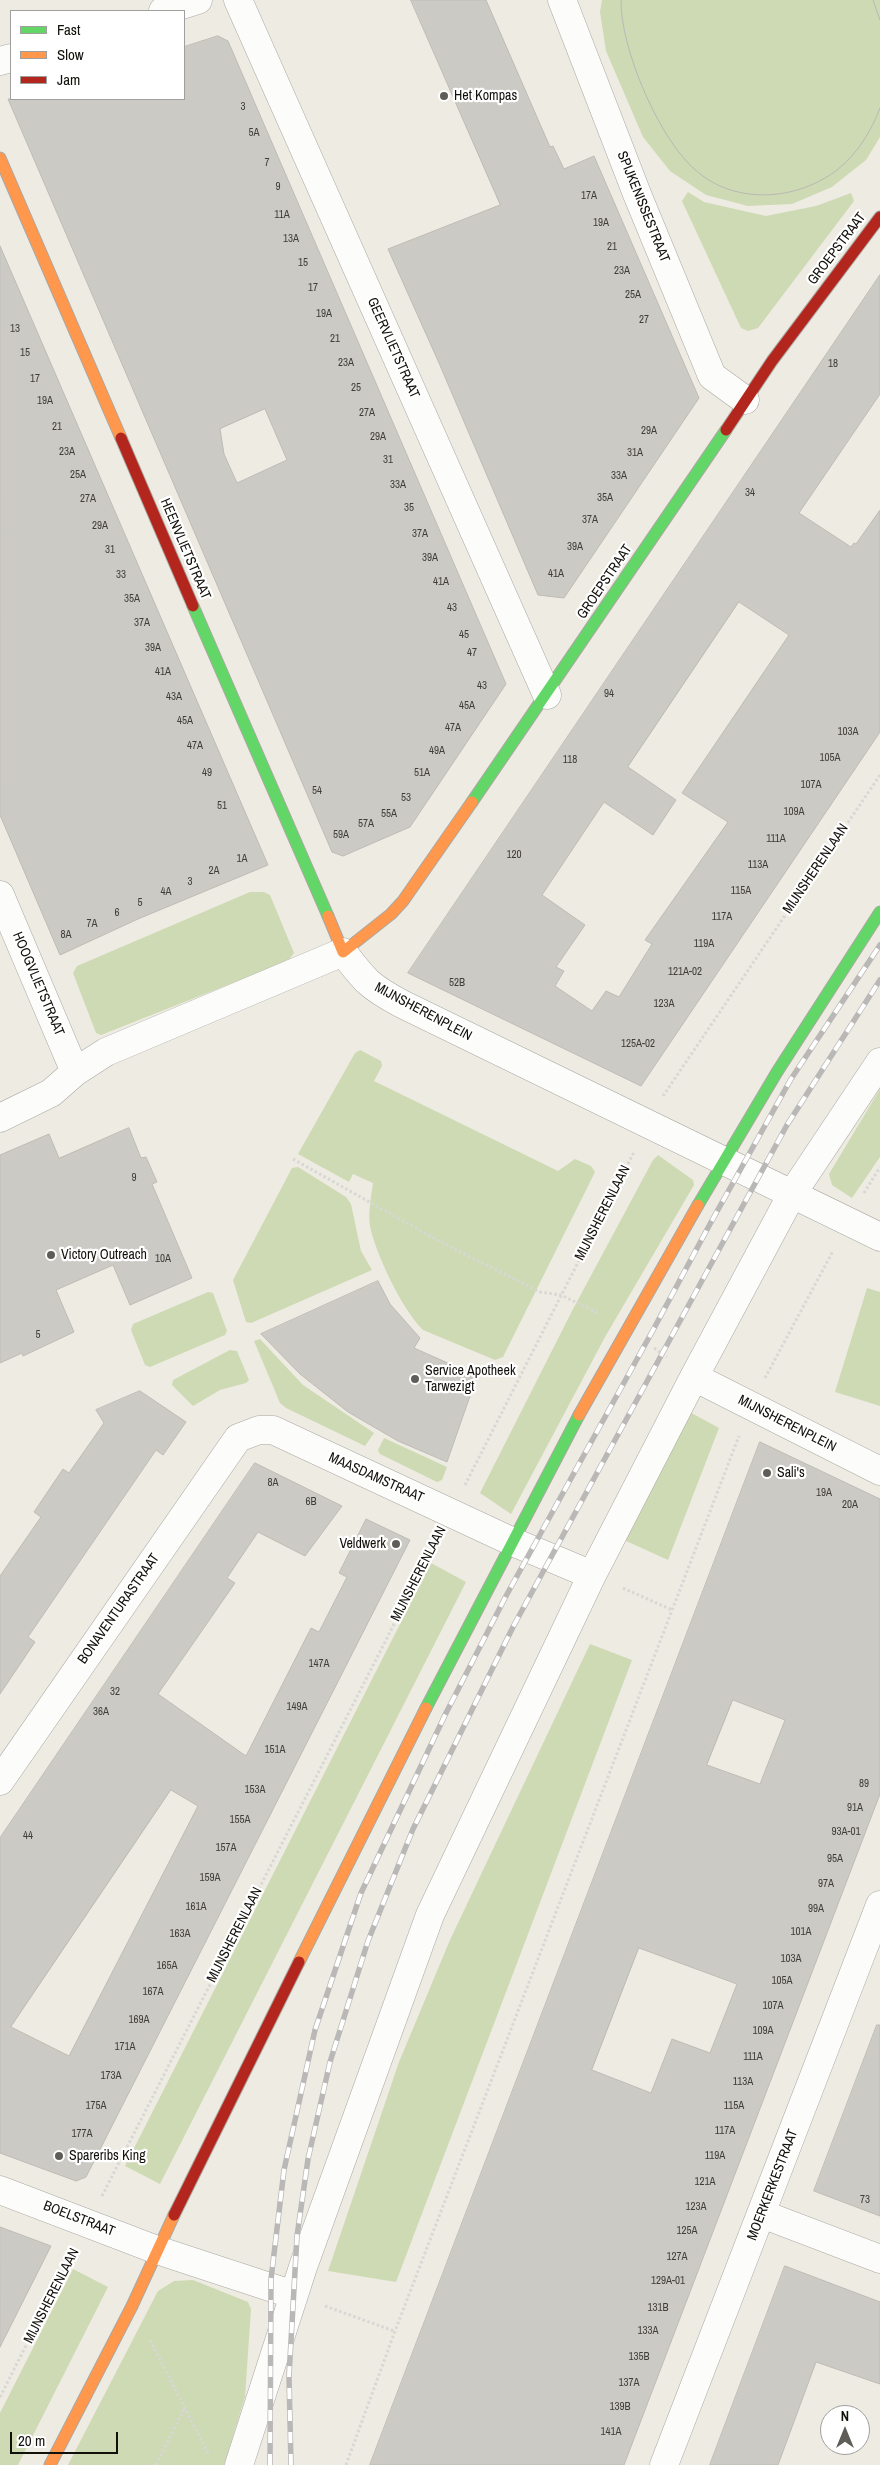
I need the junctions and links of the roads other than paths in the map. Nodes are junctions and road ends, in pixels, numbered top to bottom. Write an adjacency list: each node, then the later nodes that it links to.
1 (198, 0): 4 (street)
2 (238, 0): 8 (street, GEERVLIETSTRAAT)
3 (562, 0): 7 (street, SPIJKENISSESTRAAT)
4 (165, 10)
5 (0, 158): 11 (street, HEENVLIETSTRAAT)
6 (880, 217): 7 (street, GROEPSTRAAT)
7 (745, 400): 8 (street, GROEPSTRAAT)
8 (547, 695): 11 (street, GROEPSTRAAT)
9 (0, 895): 13 (street, HOOGVLIETSTRAAT)
10 (880, 912): 15 (street)
11 (343, 952): 13 (street); 15 (street, MIJNSHERENPLEIN)
12 (880, 1062): 16 (street)
13 (75, 1072): 14 (street)
14 (0, 1118)
15 (724, 1161): 16 (street, MIJNSHERENPLEIN); 21 (street)
16 (792, 1194): 17 (street); 18 (street)
17 (880, 1237)
18 (694, 1377): 20 (street, MIJNSHERENPLEIN); 22 (street)
19 (238, 1438): 21 (street, MAASDAMSTRAAT); 23 (street, BONAVENTURASTRAAT)
20 (880, 1471)
21 (513, 1542): 22 (street); 27 (street)
22 (592, 1575): 29 (street)
23 (0, 1781)
24 (880, 1905): 26 (street, MOERKERKESTRAAT)
25 (0, 2190): 27 (street, BOELSTRAAT)
26 (762, 2214): 28 (street); 32 (street, MOERKERKESTRAAT)
27 (157, 2250): 29 (street); 30 (street)
28 (880, 2259)
29 (294, 2295): 31 (street)
30 (50, 2465)
31 (239, 2465)
32 (664, 2465)

